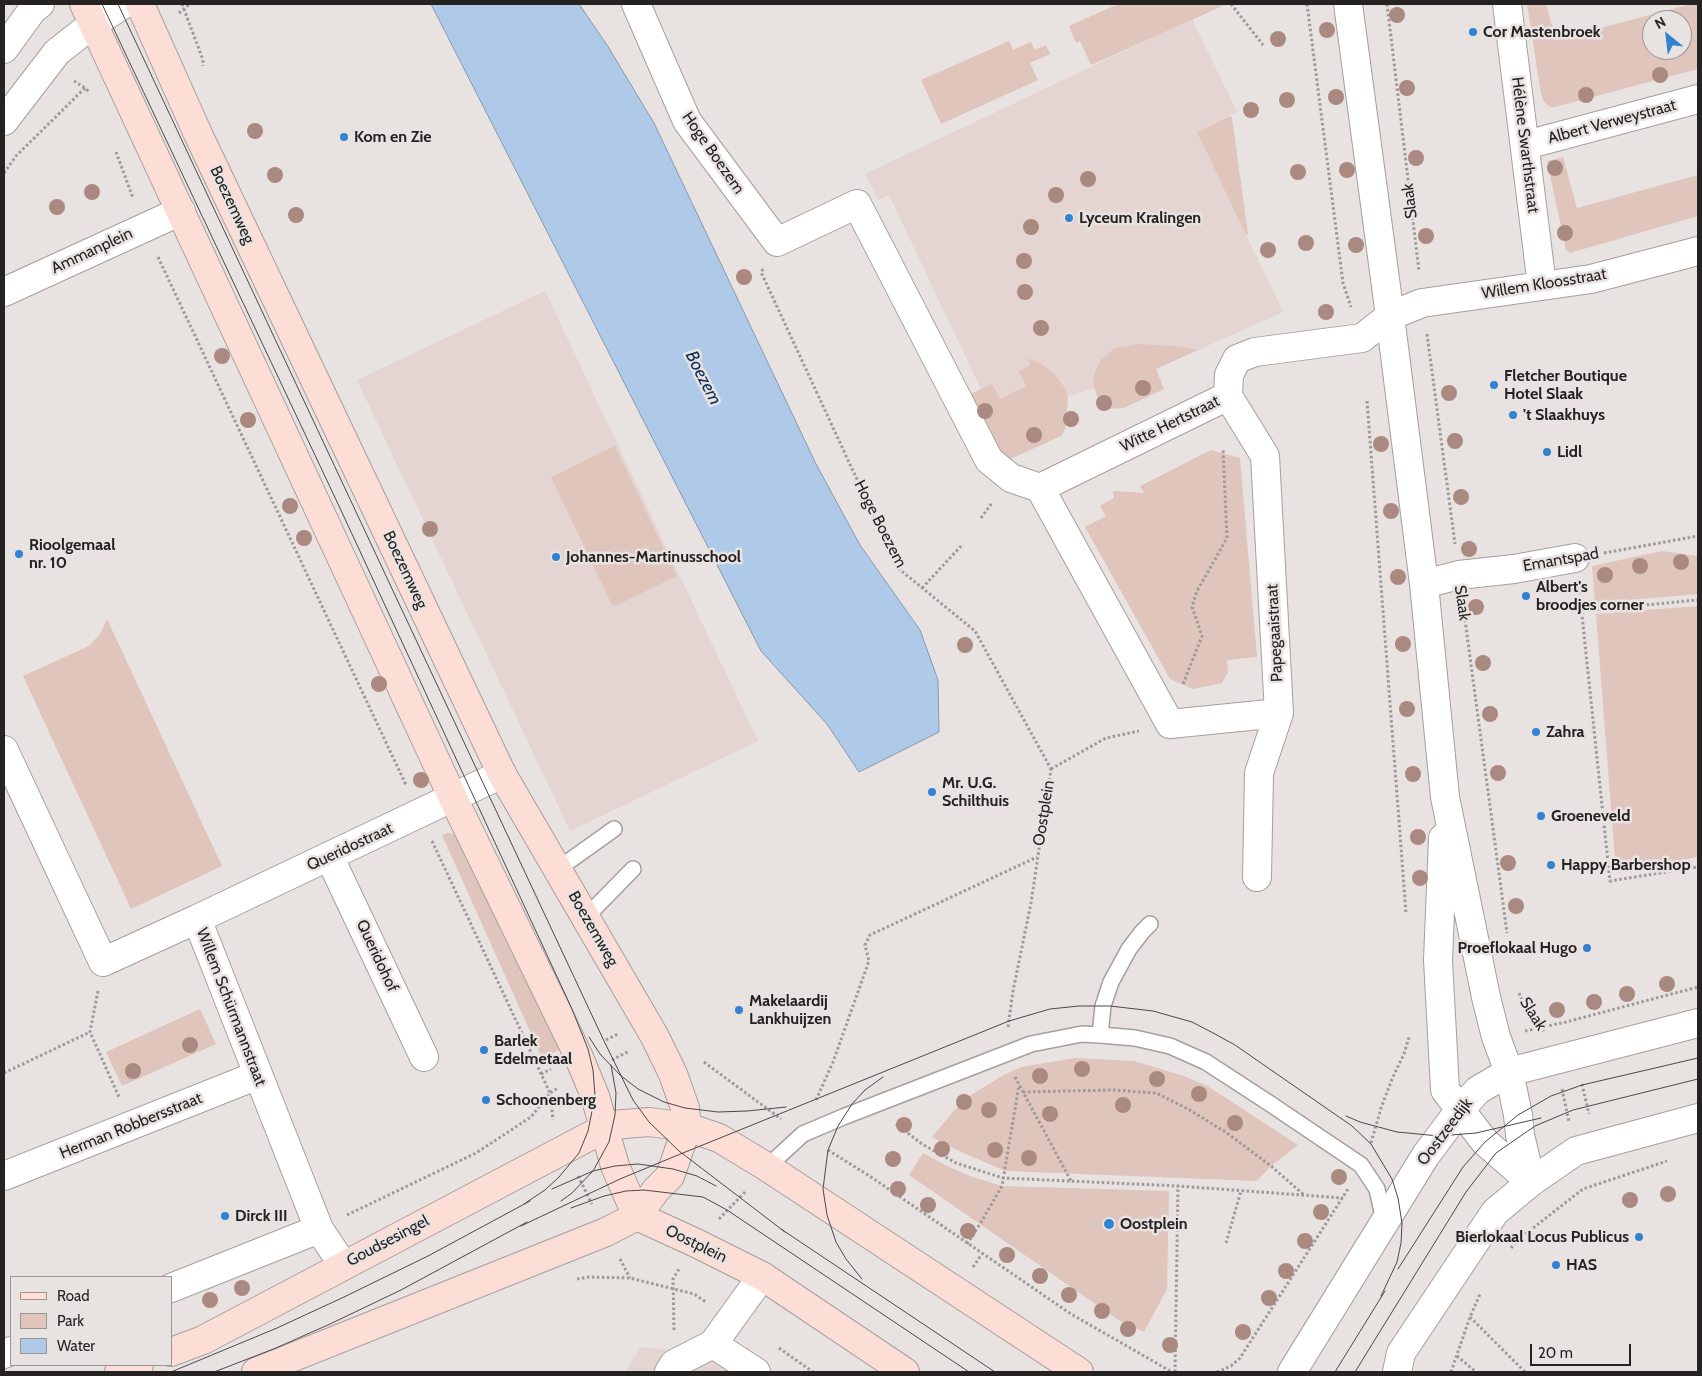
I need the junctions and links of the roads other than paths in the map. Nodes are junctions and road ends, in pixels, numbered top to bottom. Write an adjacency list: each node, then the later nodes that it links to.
1 (40, 4): 8 (street)
2 (124, 4): 7 (street)
3 (140, 4): 23 (main road, Boezemweg)
4 (636, 4): 18 (street, Hoge Boezem)
5 (1348, 4): 16 (street)
6 (1507, 4): 11 (street, Hélène Swarthstraat)
7 (89, 14): 10 (street); 12 (main road)
8 (4, 49)
9 (1698, 99): 11 (street, Albert Verweystraat)
10 (4, 121)
11 (1526, 145): 14 (street, Hélène Swarthstraat)
12 (181, 211): 15 (street, Ammanplein); 25 (main road)
13 (1698, 250): 14 (street, Willem Kloosstraat)
14 (1542, 286): 16 (street, Willem Kloosstraat)
15 (4, 292)
16 (1390, 316): 17 (street, Witte Hertstraat); 20 (street)
17 (1228, 396): 18 (street, Witte Hertstraat); 21 (street, Papegaaistraat)
18 (1040, 488): 21 (street)
19 (1576, 558): 20 (street, Emantspad)
20 (1424, 584): 24 (street)
21 (1279, 713): 30 (street, Papegaaistraat)
22 (4, 750): 31 (street, Willem Schürmannstraat)
23 (502, 774): 25 (street, Queridostraat); 28 (main road, Boezemweg)
24 (1445, 797): 37 (street); 39 (street)
25 (453, 798): 27 (street, Queridostraat); 42 (main road)
26 (614, 829): 28 (lane)
27 (329, 856): 31 (street, Queridostraat); 36 (street, Queridohof)
28 (558, 869): 32 (main road, Boezemweg)
29 (633, 869): 32 (lane)
30 (1257, 877)
31 (197, 918): 38 (street, Willem Schürmannstraat)
32 (586, 918): 41 (main road, Boezemweg)
33 (1150, 924): 35 (lane)
34 (1698, 1024): 37 (street, Oostzeedijk)
35 (1100, 1034): 43 (lane); 47 (lane)
36 (424, 1057)
37 (1509, 1072): 39 (street, Oostzeedijk); 45 (street)
38 (258, 1075): 44 (street, Herman Robbersstraat); 48 (street, Willem Schürmannstraat)
39 (1459, 1110): 45 (street); 47 (street, Oostzeedijk)
40 (1698, 1118): 45 (street)
41 (686, 1127): 42 (main road); 43 (main road); 46 (main road)
42 (604, 1128): 46 (main road); 49 (main road, Goudsesingel)
43 (768, 1167): 60 (main road)
44 (4, 1176)
45 (1531, 1182): 62 (street)
46 (637, 1216): 50 (main road, Oostplein); 56 (main road)
47 (1384, 1221): 61 (street, Oostzeedijk)
48 (319, 1229): 49 (street, Willem Schürmannstraat); 51 (street)
49 (343, 1265): 53 (main road, Goudsesingel)
50 (762, 1276): 52 (street); 59 (main road, Oostplein)
51 (172, 1288)
52 (713, 1344): 57 (street); 58 (street)
53 (172, 1352)
54 (136, 1366): 55 (main road)
55 (120, 1372)
56 (256, 1372)
57 (669, 1372)
58 (756, 1372)
59 (905, 1372)
60 (1079, 1372)
61 (1292, 1372)
62 (1397, 1372)

